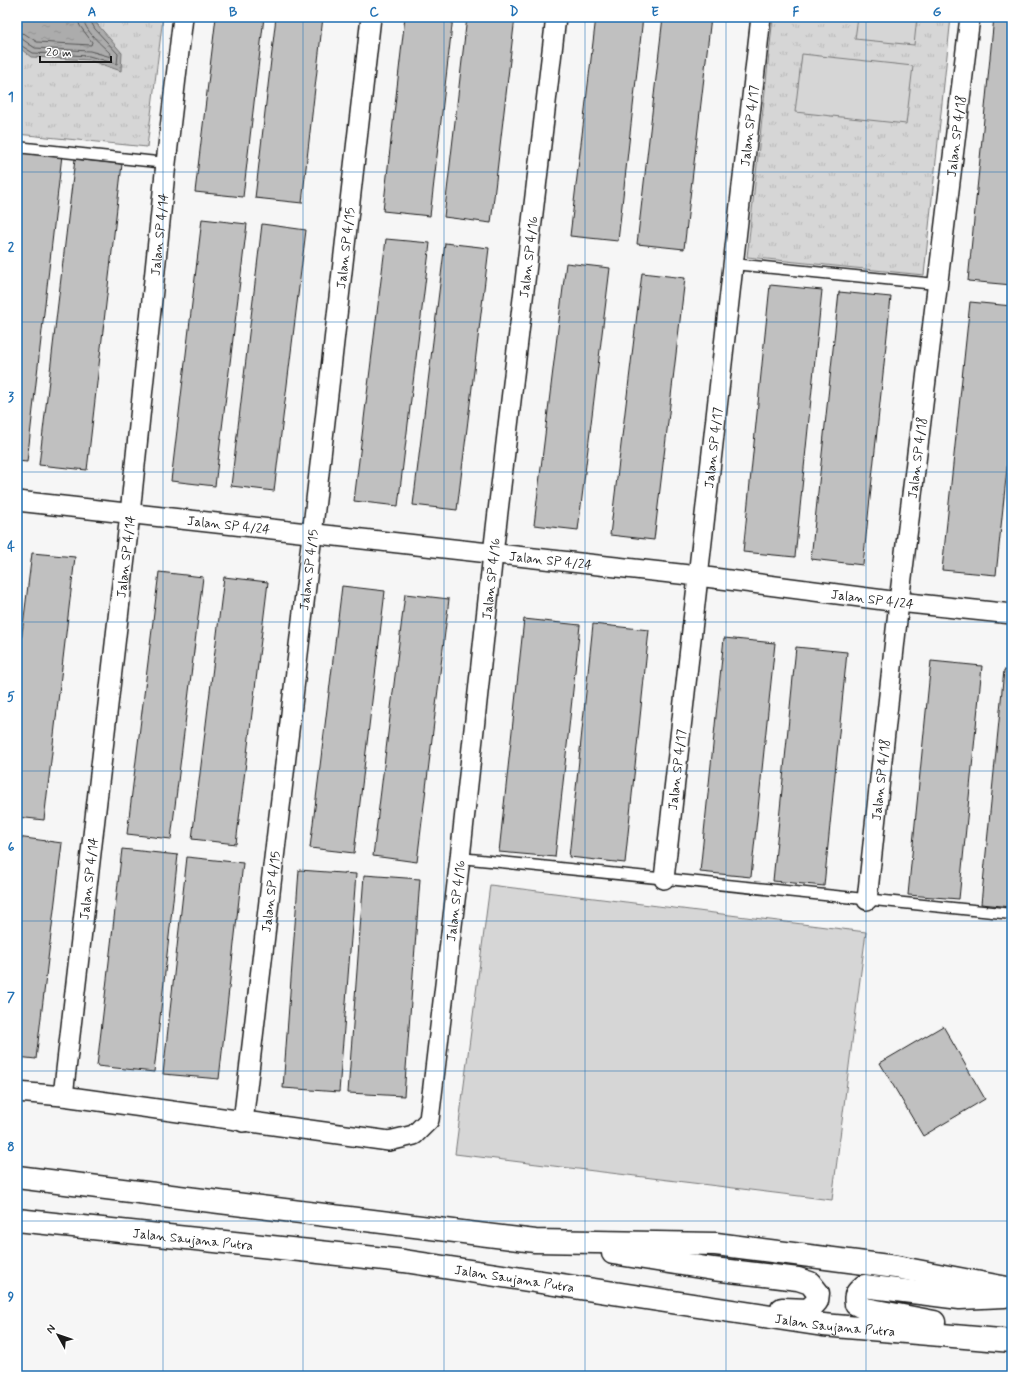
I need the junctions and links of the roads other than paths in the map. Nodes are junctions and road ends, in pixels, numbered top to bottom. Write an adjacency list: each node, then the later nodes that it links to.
1 (183, 17): 7 (street, Jalan SP 4/14)
2 (371, 17): 12 (street, Jalan SP 4/15)
3 (556, 17): 13 (street, Jalan SP 4/16)
4 (761, 17): 8 (street, Jalan SP 4/17)
5 (970, 17): 9 (street, Jalan SP 4/18)
6 (17, 147): 7 (lane)
7 (166, 163): 11 (street, Jalan SP 4/14)
8 (733, 264): 9 (lane); 14 (street, Jalan SP 4/17)
9 (936, 284): 15 (street, Jalan SP 4/18)
10 (17, 501): 11 (street, Jalan SP 4/24)
11 (130, 514): 12 (street, Jalan SP 4/24); 22 (street, Jalan SP 4/14)
12 (312, 535): 13 (street, Jalan SP 4/24); 23 (street, Jalan SP 4/15)
13 (492, 554): 14 (street, Jalan SP 4/24); 17 (street, Jalan SP 4/16)
14 (698, 576): 15 (street, Jalan SP 4/24); 18 (street, Jalan SP 4/17)
15 (899, 602): 16 (street, Jalan SP 4/24); 19 (street, Jalan SP 4/18)
16 (1012, 614)
17 (460, 858): 18 (lane); 23 (street, Jalan SP 4/16)
18 (664, 879): 19 (lane)
19 (867, 900): 20 (lane)
20 (1012, 914)
21 (17, 1092): 22 (street)
22 (62, 1096): 23 (street)
23 (243, 1122)
24 (17, 1177): 26 (main road)
25 (17, 1220): 28 (main road, Jalan Saujana Putra)
26 (535, 1240): 27 (main road); 28 (main road)
27 (1012, 1289)
28 (618, 1294): 31 (main road, Jalan Saujana Putra)
29 (1012, 1296): 30 (main road)
30 (1012, 1337)
31 (1012, 1341)

